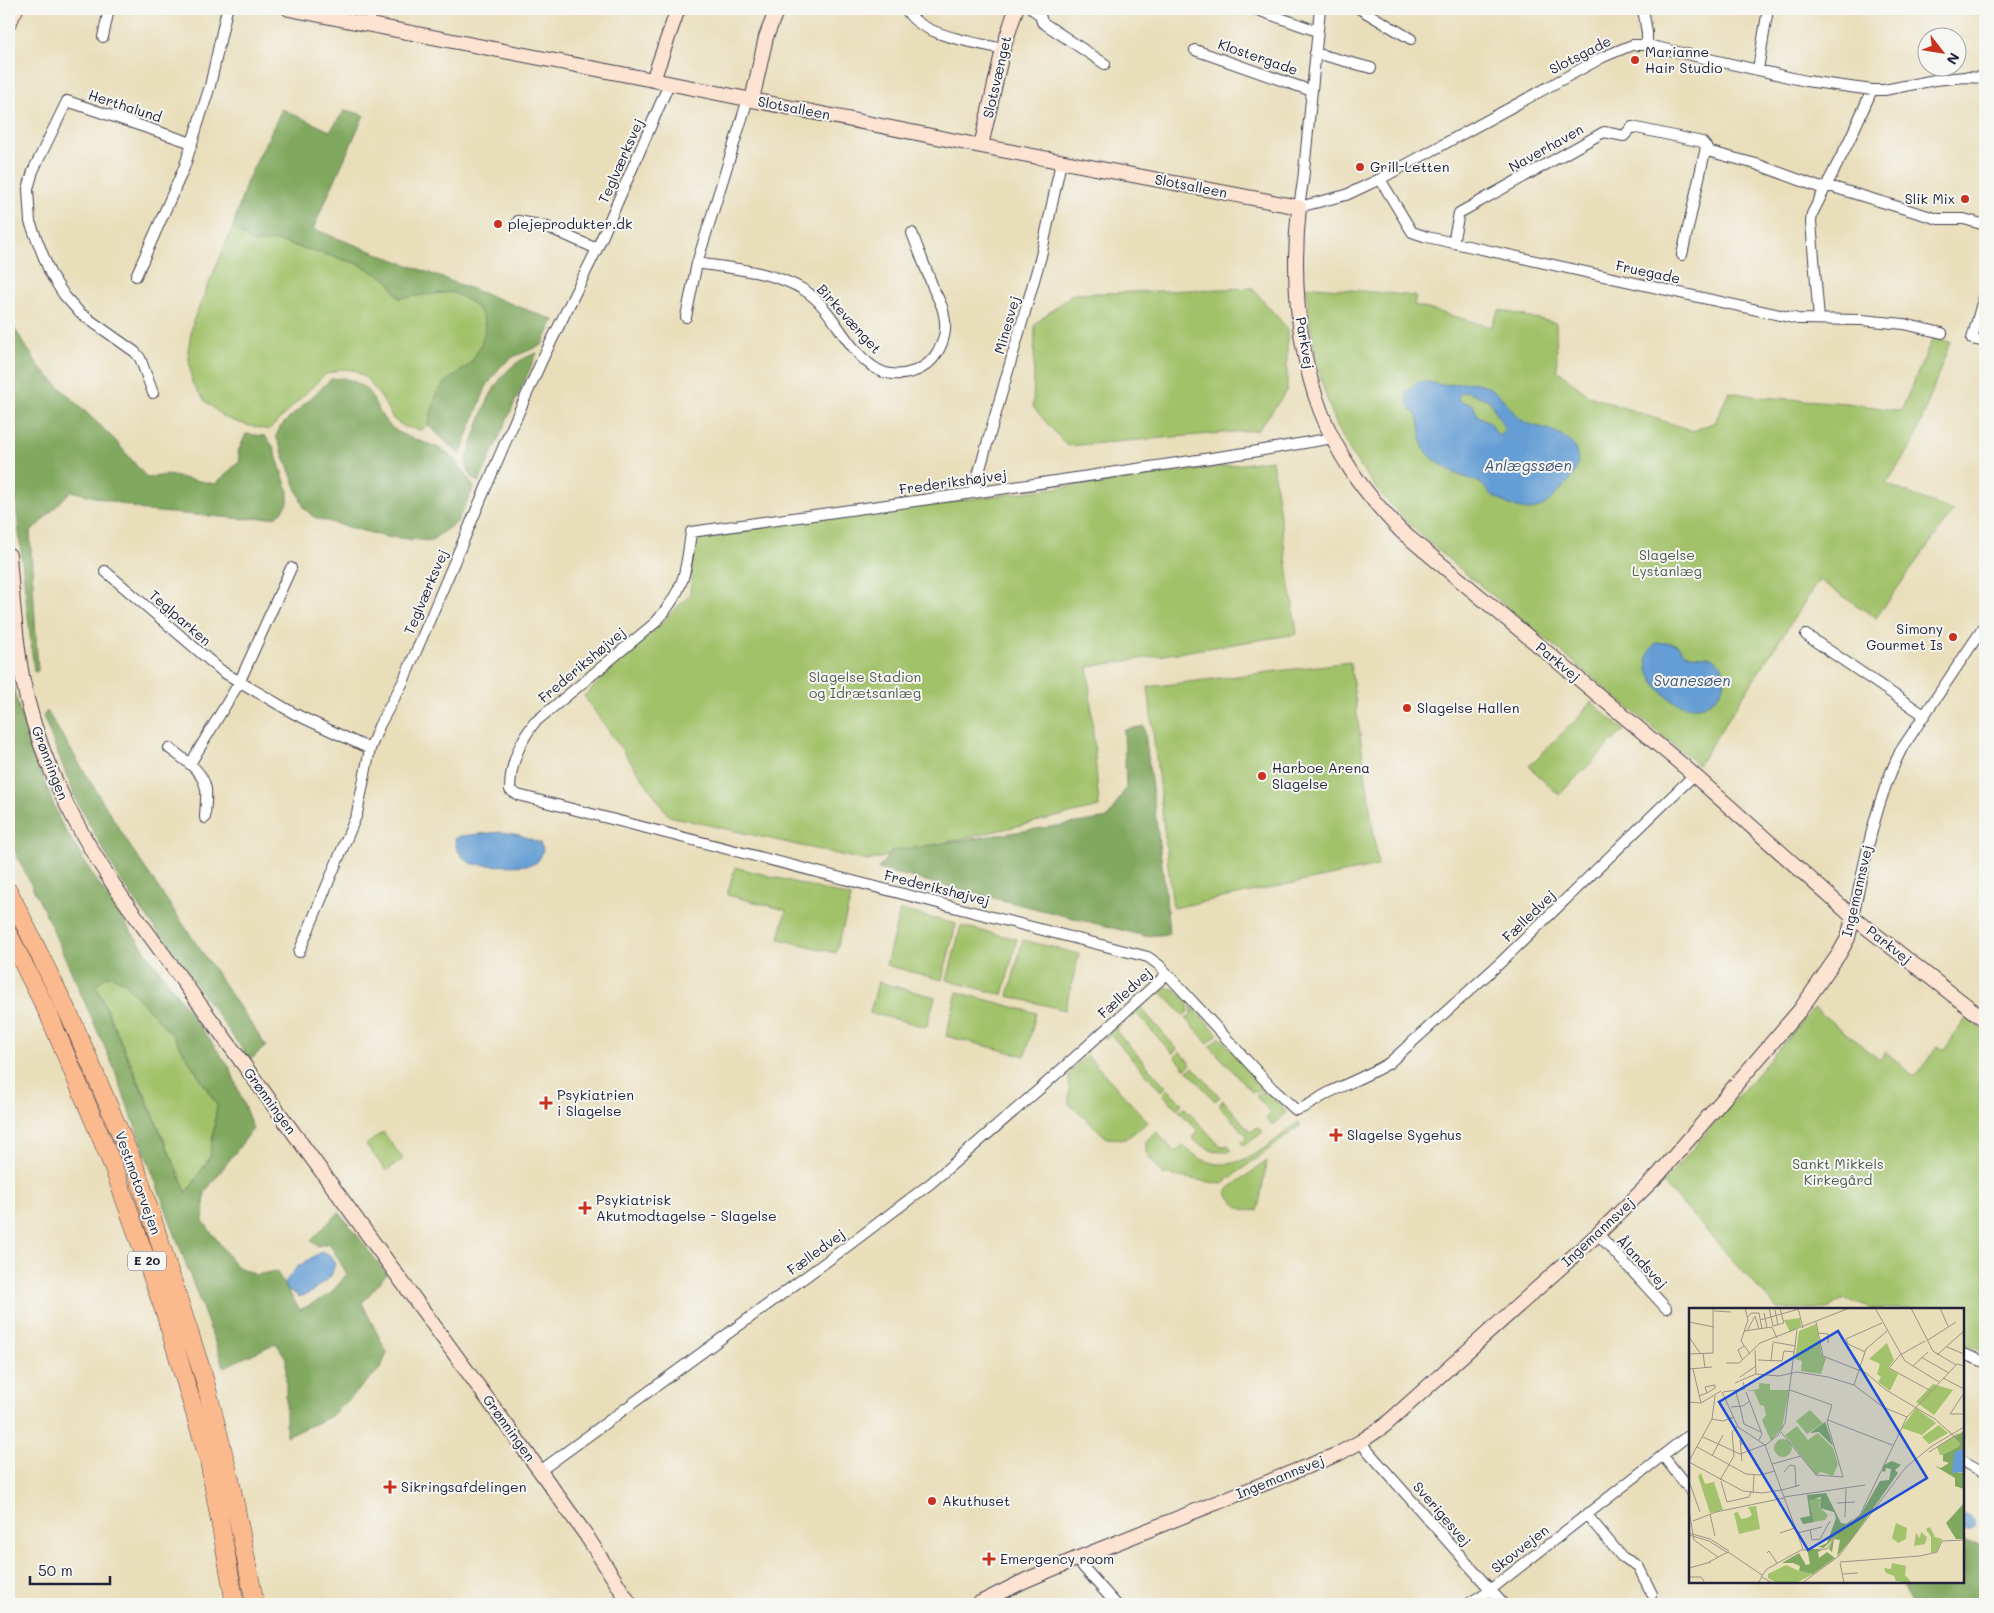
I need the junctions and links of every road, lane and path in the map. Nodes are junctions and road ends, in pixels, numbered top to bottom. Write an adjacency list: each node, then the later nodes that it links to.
1 (16, 9): 16 (street)
2 (109, 9): 19 (street)
3 (226, 9): 34 (street)
4 (289, 9): 17 (street, Slotsalleen)
5 (373, 9): 17 (street)
6 (678, 9): 29 (street)
7 (776, 9): 33 (street)
8 (906, 9): 22 (street)
9 (1016, 9): 22 (street, Slotsvænget)
10 (1032, 9): 25 (street)
11 (1255, 9): 18 (street)
12 (1320, 9): 18 (street, Klostergade)
13 (1360, 9): 20 (street)
14 (1643, 9): 21 (street)
15 (1768, 9): 27 (street)
16 (9, 23)
17 (368, 25): 29 (street, Slotsalleen)
18 (1318, 31): 24 (street, Klostergade)
19 (103, 37)
20 (1411, 39)
21 (1647, 45): 27 (street, Slotsgade); 38 (street, Slotsgade)
22 (1003, 49): 35 (street, Slotsvænget)
23 (1195, 50): 32 (street, Klostergade)
24 (1315, 53): 26 (street); 32 (street, Klostergade)
25 (1105, 64)
26 (1371, 68)
27 (1758, 69): 31 (street, Slotsgade)
28 (1985, 78): 31 (street, Slotsgade)
29 (653, 80): 30 (street, Slotsalleen)
30 (669, 84): 33 (street, Slotsalleen); 45 (street, Teglværksvej)
31 (1872, 90): 39 (street)
32 (1312, 91): 40 (street, Klostergade)
33 (750, 100): 35 (street, Slotsalleen); 47 (street)
34 (192, 143): 48 (street); 54 (street, Herthalund)
35 (982, 146): 37 (street, Slotsalleen)
36 (1706, 147): 39 (street, Naverhaven); 44 (street, Naverhaven); 46 (street)
37 (1061, 162): 40 (street, Slotsalleen); 56 (street, Minesvej)
38 (1380, 179): 40 (street, Slotsgade); 44 (street, Fruegade)
39 (1825, 187): 42 (street, Naverhaven); 51 (street)
40 (1299, 207): 55 (street, Parkvej)
41 (518, 221): 45 (street)
42 (1985, 225)
43 (912, 233): 47 (street, Birkevænget)
44 (1453, 243): 51 (street, Fruegade)
45 (597, 249): 65 (street, Teglværksvej)
46 (1682, 255)
47 (697, 263): 50 (street)
48 (136, 276)
49 (1985, 292): 53 (street)
50 (686, 317)
51 (1819, 319): 52 (street, Fruegade)
52 (1942, 333)
53 (1985, 342)
54 (154, 394)
55 (1333, 438): 56 (street, Frederikshøjvej); 67 (street, Parkvej)
56 (973, 494): 73 (street, Frederikshøjvej)
57 (9, 555): 84 (street, Grønningen)
58 (291, 568): 62 (street)
59 (105, 570): 62 (street, Teglparken)
60 (1985, 625): 63 (street, Ingemannsvej)
61 (1806, 635): 63 (street)
62 (239, 683): 65 (street, Teglparken); 66 (street)
63 (1924, 715): 70 (street, Ingemannsvej)
64 (169, 748): 66 (street)
65 (370, 749): 72 (street, Teglværksvej)
66 (190, 764): 68 (street)
67 (1694, 775): 70 (street, Parkvej); 73 (street, Fælledvej)
68 (205, 818)
69 (9, 892): 79 (highway, Vestmotorvejen / E 20)
70 (1853, 917): 74 (street, Parkvej); 75 (street, Ingemannsvej)
71 (9, 935): 91 (highway, Vestmotorvejen / E 20)
72 (299, 952)
73 (1167, 974): 84 (street, Fælledvej)
74 (1985, 1020)
75 (1598, 1234): 76 (street, Ålandsvej); 81 (street, Ingemannsvej)
76 (1666, 1308)
77 (1964, 1354): 78 (street)
78 (1985, 1362)
79 (205, 1382): 92 (highway, Vestmotorvejen / E 20); 93 (highway)
80 (1689, 1435): 82 (street, Skovvejen)
81 (1360, 1442): 88 (street, Ingemannsvej); 89 (street, Sverigesvej)
82 (1664, 1456): 86 (street); 87 (street, Skovvejen)
83 (1964, 1461): 85 (street)
84 (540, 1471): 94 (street, Grønningen)
85 (1985, 1473)
86 (1689, 1489)
87 (1588, 1514): 89 (street, Skovvejen); 90 (street)
88 (1076, 1558): 95 (street, Ingemannsvej); 96 (street)
89 (1490, 1590): 97 (street, Skovvejen); 98 (street, Sverigesvej)
90 (1652, 1594)
91 (235, 1604)
92 (255, 1604)
93 (266, 1604)
94 (630, 1604)
95 (978, 1604)
96 (1116, 1604)
97 (1468, 1604)
98 (1503, 1604)

